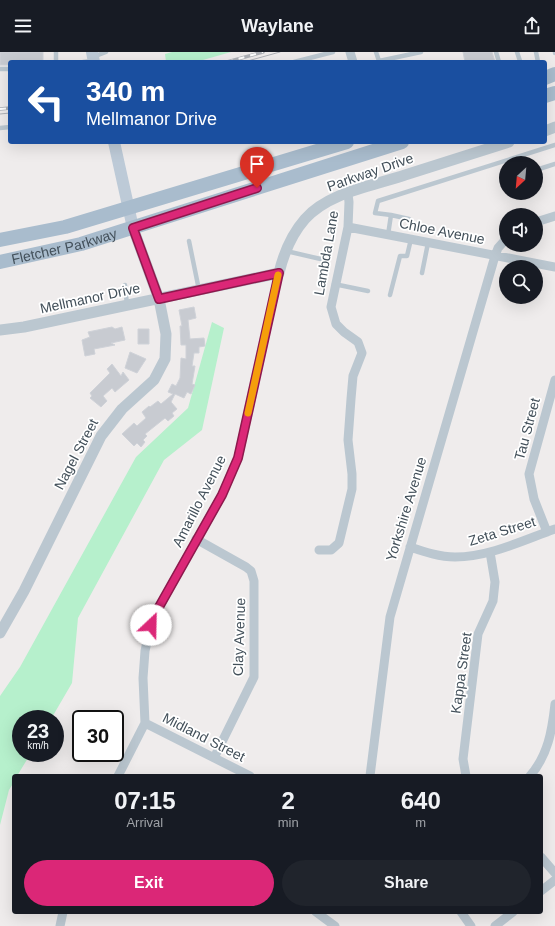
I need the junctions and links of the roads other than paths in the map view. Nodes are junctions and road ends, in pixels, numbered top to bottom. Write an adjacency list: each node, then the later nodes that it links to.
1 (106, 52): 4 (lane)
2 (333, 52): 5 (lane)
3 (421, 52): 6 (lane)
4 (91, 59)
5 (302, 60)
6 (383, 60)
7 (340, 144): 16 (main road, Fletcher Parkway)
8 (390, 144): 11 (main road, Fletcher Parkway)
9 (503, 144): 15 (street, Parkway Drive)
10 (114, 145): 16 (main road)
11 (377, 146): 22 (main road, Fletcher Parkway)
12 (555, 146): 17 (lane)
13 (555, 164): 14 (lane)
14 (543, 168)
15 (348, 194): 21 (street, Lambda Lane); 23 (street, Parkway Drive)
16 (129, 209): 22 (main road); 26 (main road, Fletcher Parkway)
17 (390, 216): 19 (lane); 24 (lane)
18 (555, 216): 20 (street)
19 (410, 219)
20 (543, 220)
21 (348, 227): 24 (street, Chloe Avenue); 37 (street, Lambda Lane)
22 (133, 228): 33 (main road, Fletcher Parkway); 42 (street, Nagel Street)
23 (296, 231): 30 (street, Amarillo Avenue)
24 (388, 235): 25 (street, Chloe Avenue)
25 (411, 239): 28 (street, Chloe Avenue); 41 (lane)
26 (0, 240)
27 (189, 241): 39 (lane)
28 (428, 243): 31 (street, Chloe Avenue); 36 (lane)
29 (499, 247): 31 (street, Yorkshire Avenue)
30 (284, 251): 32 (lane); 35 (street, Amarillo Avenue)
31 (495, 256): 34 (street, Chloe Avenue); 49 (street, Yorkshire Avenue)
32 (325, 260)
33 (0, 262)
34 (555, 267)
35 (279, 273): 39 (street, Mellmanor Drive); 48 (street, Amarillo Avenue)
36 (422, 273)
37 (334, 284): 40 (lane); 50 (street, Lambda Lane)
38 (125, 286): 43 (lane)
39 (199, 290): 42 (street, Mellmanor Drive)
40 (368, 291)
41 (390, 295)
42 (159, 299): 43 (street, Mellmanor Drive); 52 (street, Nagel Street)
43 (127, 305): 44 (street, Mellmanor Drive)
44 (0, 330)
45 (555, 380): 46 (street, Tau Street)
46 (551, 404): 47 (street, Tau Street)
47 (551, 530): 51 (street, Zeta Street)
48 (196, 539): 54 (street, Amarillo Avenue); 55 (street, Clay Avenue)
49 (410, 547): 51 (street, Zeta Street); 58 (street, Yorkshire Avenue)
50 (319, 550)
51 (490, 552): 59 (street, Kappa Street)
52 (0, 633)
53 (555, 704): 60 (street)
54 (145, 723): 55 (street, Midland Street); 56 (street, Amarillo Avenue)
55 (214, 758): 57 (street, Midland Street)
56 (119, 774)
57 (246, 774)
58 (370, 774)
59 (466, 774)
60 (532, 774)
61 (543, 859): 62 (street)
62 (555, 873)
63 (555, 880): 64 (street)
64 (543, 889)
65 (63, 914): 69 (street)
66 (319, 914): 70 (street)
67 (462, 914): 71 (street)
68 (511, 914): 72 (street)
69 (60, 926)
70 (335, 926)
71 (471, 926)
72 (496, 926)

